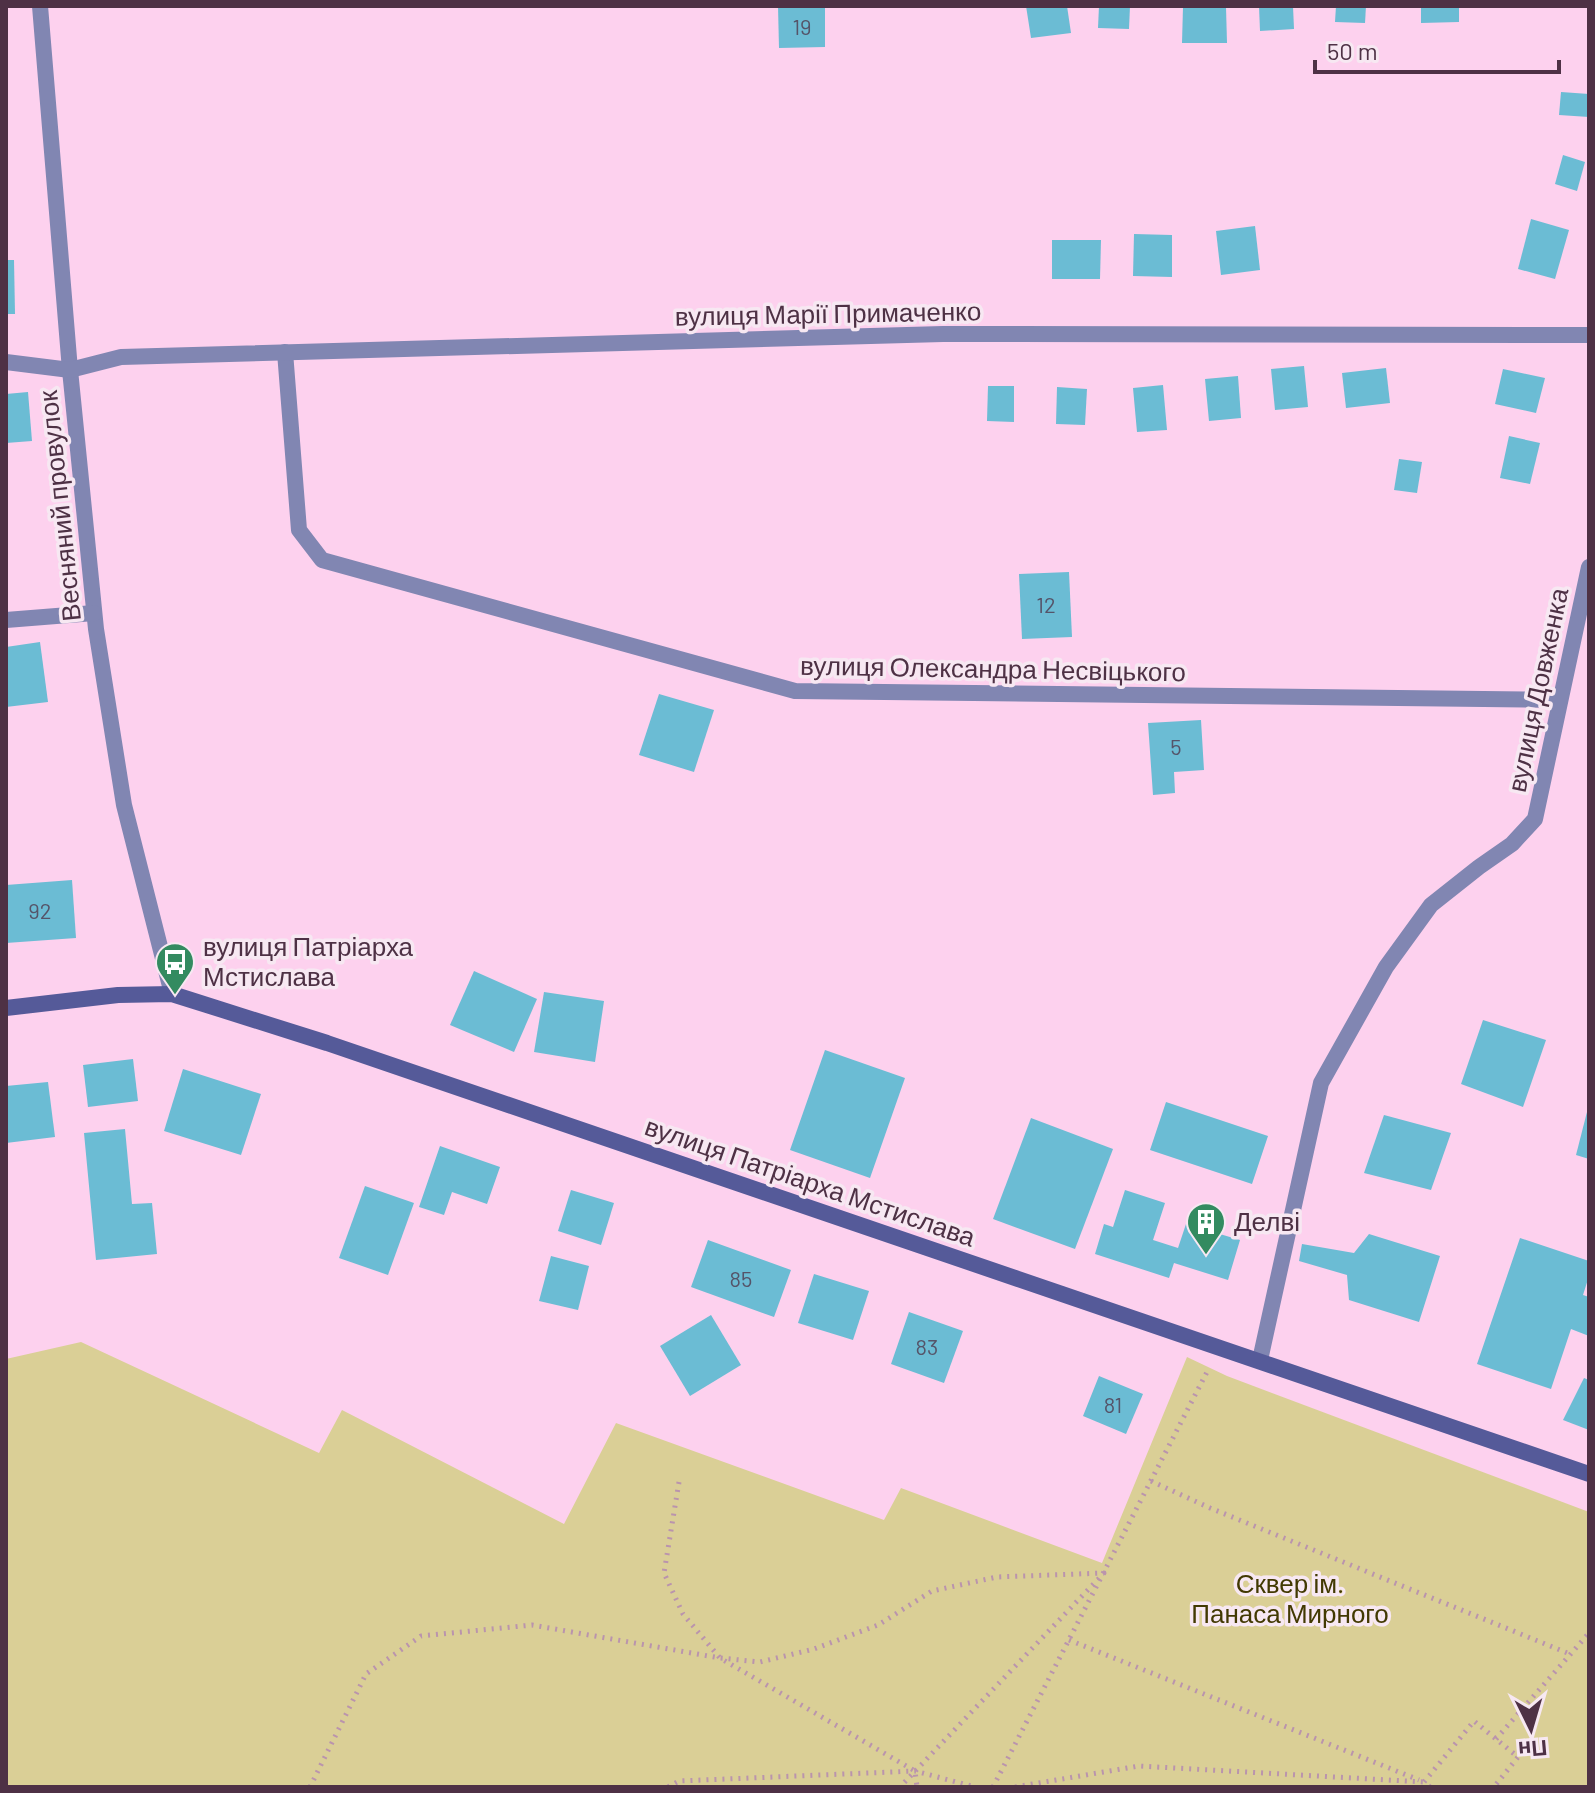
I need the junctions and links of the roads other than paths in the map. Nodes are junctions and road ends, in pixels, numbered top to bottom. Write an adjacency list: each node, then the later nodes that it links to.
1 (40, 6): 5 (street, Весняний провулок)
2 (1589, 335): 3 (street, вулиця Марії Примаченко)
3 (285, 352): 5 (street, вулиця Марії Примаченко); 9 (street, вулиця Олександра Несвіцького)
4 (6, 362): 5 (street)
5 (70, 370): 7 (street, Весняний провулок)
6 (1589, 567): 9 (street, вулиця Довженка)
7 (94, 613): 8 (street); 10 (street, Весняний провулок)
8 (6, 620)
9 (1560, 700): 12 (street, вулиця Довженка)
10 (172, 994): 11 (main road, вулиця Патріарха Мстислава); 12 (main road, вулиця Патріарха Мстислава)
11 (6, 1008)
12 (1260, 1360): 13 (main road, вулиця Патріарха Мстислава)
13 (1589, 1474)

